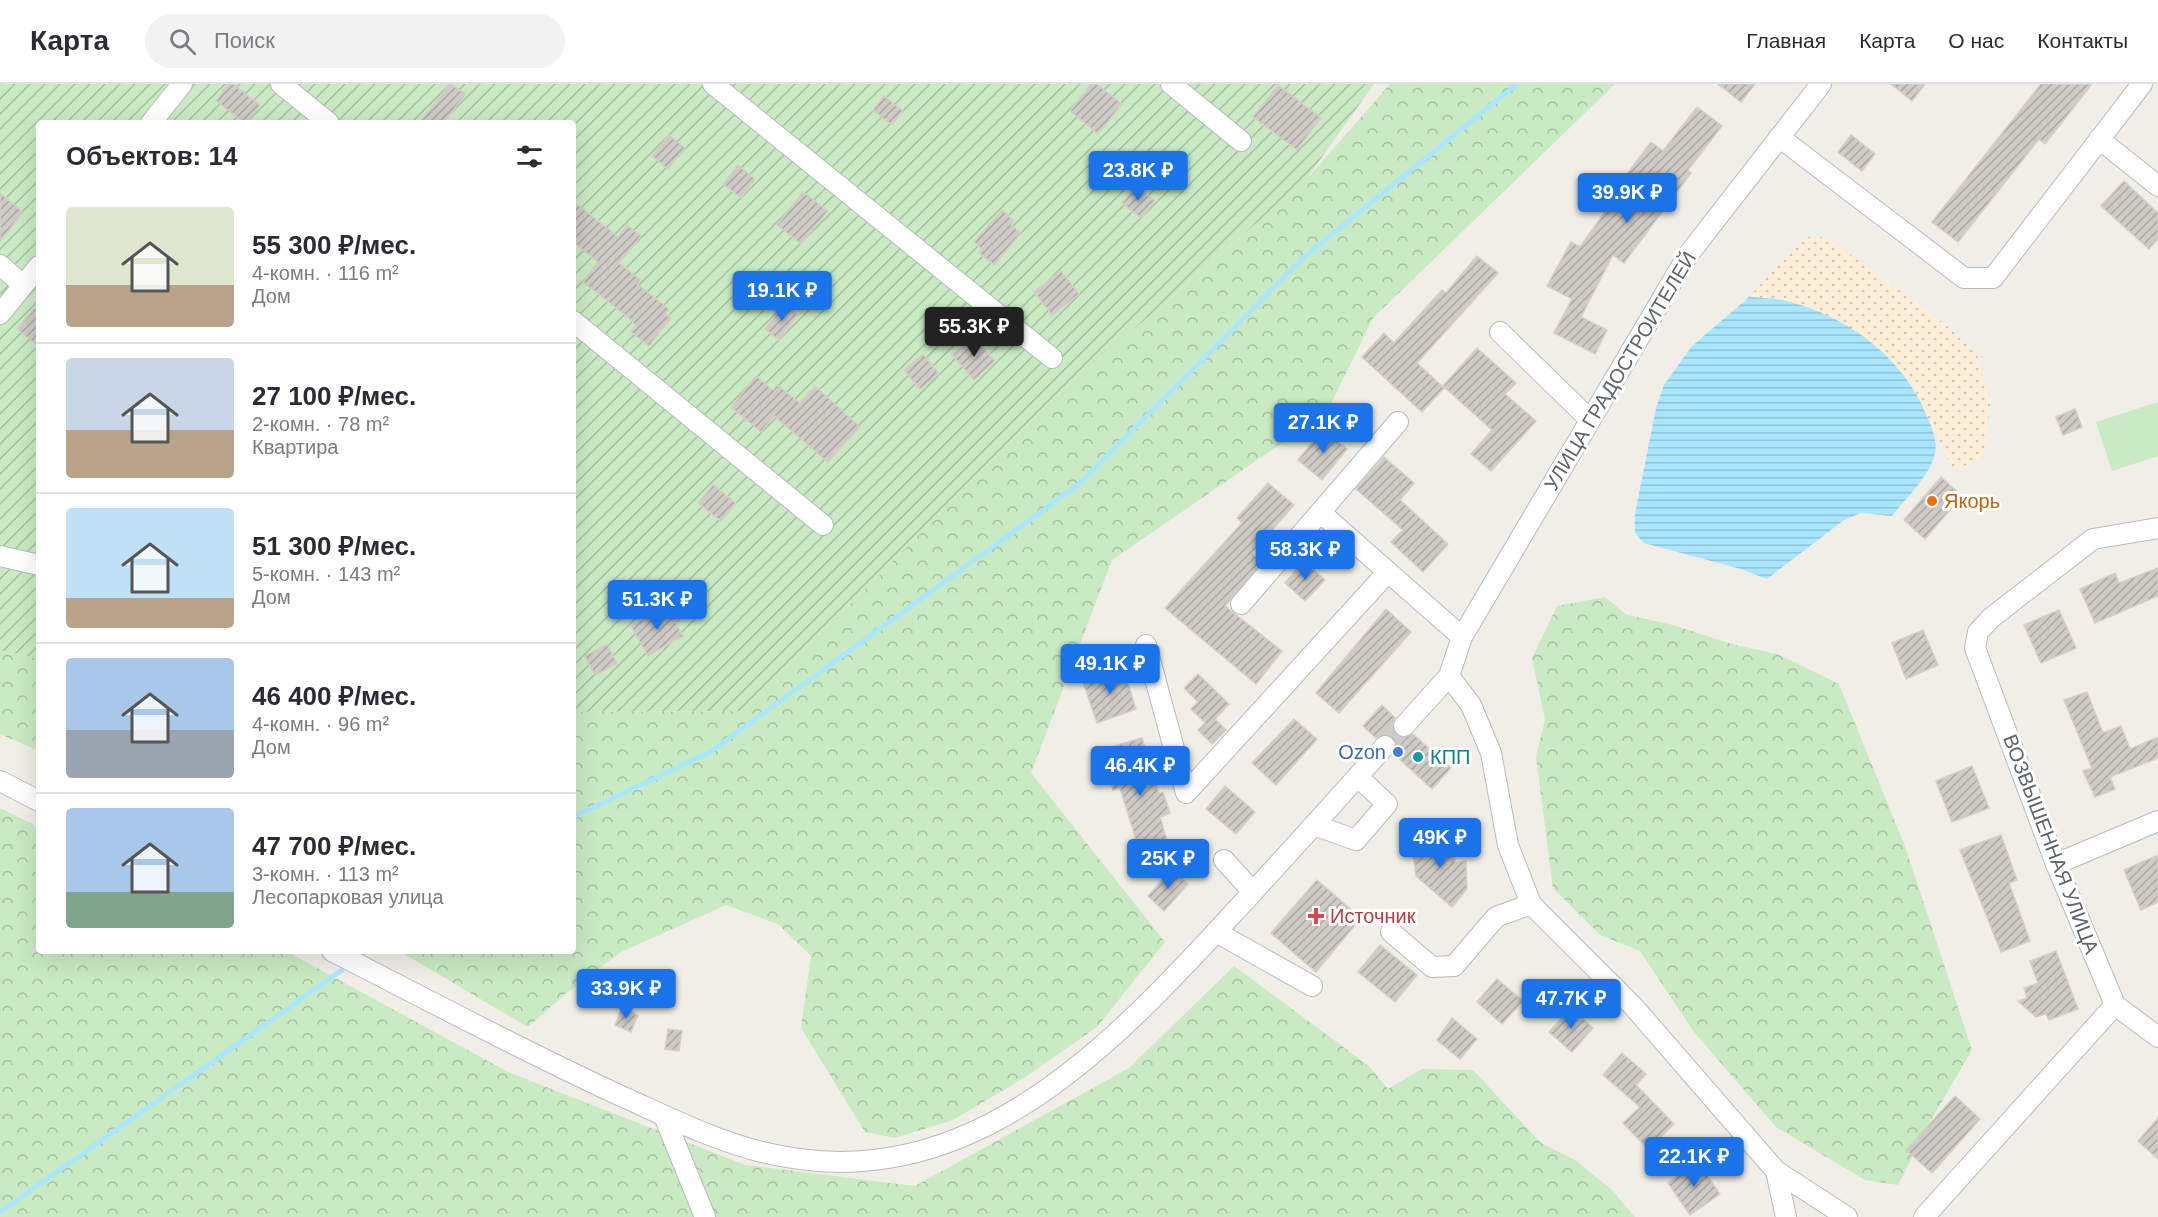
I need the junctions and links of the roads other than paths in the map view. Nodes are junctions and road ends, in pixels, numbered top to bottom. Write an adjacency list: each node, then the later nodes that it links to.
1 (182, 84): 7 (street)
2 (280, 84): 8 (street)
3 (713, 84): 19 (street)
4 (1171, 84): 11 (street)
5 (1821, 84): 9 (street, УЛИЦА ГРАДОСТРОИТЕЛЕЙ)
6 (2142, 84): 10 (street)
7 (153, 120)
8 (324, 120)
9 (1779, 137): 10 (street); 20 (street, УЛИЦА ГРАДОСТРОИТЕЛЕЙ)
10 (2098, 139): 12 (street)
11 (1241, 141)
12 (2158, 186)
13 (0, 266): 15 (street)
14 (36, 270): 15 (street)
15 (23, 285): 16 (street)
16 (0, 314)
17 (576, 323): 23 (street)
18 (1500, 332): 20 (street)
19 (1052, 358)
20 (1589, 419): 29 (street, УЛИЦА ГРАДОСТРОИТЕЛЕЙ)
21 (1398, 422): 22 (street)
22 (1321, 513): 27 (street); 28 (street)
23 (823, 525)
24 (2158, 528): 40 (street, ВОЗВЫШЕННАЯ УЛИЦА)
25 (0, 556): 26 (street)
26 (36, 564)
27 (1388, 572): 29 (street); 30 (street)
28 (1241, 604)
29 (1462, 637): 31 (street, УЛИЦА ГРАДОСТРОИТЕЛЕЙ)
30 (1146, 645)
31 (1449, 676): 32 (street); 42 (street)
32 (1404, 726)
33 (1385, 746): 34 (street)
34 (1358, 777): 38 (street); 38 (street)
35 (0, 781): 36 (street)
36 (36, 799)
37 (2158, 821): 40 (street)
38 (1314, 825): 41 (street)
39 (1224, 860): 41 (street)
40 (2056, 864): 47 (street, ВОЗВЫШЕННАЯ УЛИЦА)
41 (1253, 892): 44 (street)
42 (1531, 904): 43 (street); 50 (street)
43 (1390, 932)
44 (1210, 939): 46 (street); 49 (street)
45 (338, 954): 49 (street)
46 (1312, 986)
47 (2115, 1005): 48 (street); 54 (street)
48 (2158, 1037)
49 (664, 1116): 51 (street)
50 (1776, 1171): 52 (street); 53 (street)
51 (705, 1217)
52 (1786, 1217)
53 (1847, 1217)
54 (1924, 1217)

